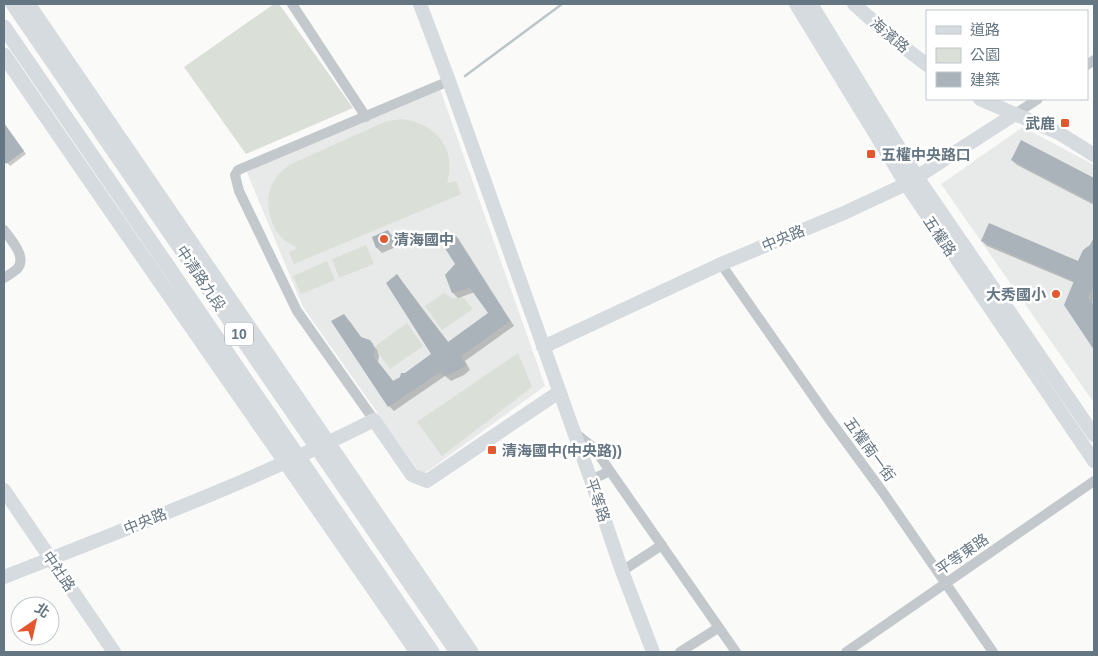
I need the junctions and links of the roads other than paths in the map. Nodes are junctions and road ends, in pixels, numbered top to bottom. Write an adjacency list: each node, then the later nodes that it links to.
1 (13, 4): 7 (main road, 中清路九段 / 10)
2 (292, 4): 15 (street)
3 (420, 4): 11 (street, 平等路)
4 (796, 4): 17 (street, 五權路)
5 (811, 4): 17 (street, 五權路)
6 (854, 4): 10 (street, 海濱路)
7 (26, 8): 8 (street); 28 (main road, 中清路九段 / 10)
8 (4, 28): 29 (main road, 中清路九段 / 10)
9 (4, 55): 29 (main road, 中清路九段)
10 (926, 64)
11 (449, 81): 15 (street); 21 (street, 平等路)
12 (982, 100): 14 (street)
13 (1036, 100): 14 (street)
14 (1015, 114): 16 (street); 17 (street, 中央路)
15 (366, 117): 25 (street)
16 (1094, 156)
17 (911, 180): 19 (street, 中央路); 22 (street, 五權路); 23 (street, 五權路)
18 (4, 230): 20 (street)
19 (722, 264): 21 (street, 中央路); 39 (street, 五權南一街)
20 (4, 278)
21 (543, 347): 24 (street, 平等路)
22 (1040, 357): 23 (street); 27 (street, 五權路)
23 (1028, 365): 30 (street, 五權路)
24 (559, 392): 25 (street); 26 (street, 平等路)
25 (374, 420): 28 (street, 中央路)
26 (574, 433): 31 (street); 32 (street, 平等路)
27 (1094, 435)
28 (323, 446): 29 (street, 中央路); 44 (main road, 中清路九段 / 10); 45 (main road, 中清路九段)
29 (292, 459): 36 (street, 中央路); 42 (main road, 中清路九段); 43 (main road, 中清路九段 / 10)
30 (1094, 461)
31 (610, 470): 32 (street); 35 (street)
32 (592, 480): 37 (street, 平等路)
33 (1094, 481): 39 (street, 平等東路)
34 (4, 490): 36 (street, 中社路)
35 (662, 545): 37 (street); 40 (street)
36 (51, 558): 38 (street, 中央路); 41 (street, 中社路)
37 (622, 571): 46 (street, 平等路)
38 (4, 577)
39 (946, 584): 49 (street, 平等東路); 50 (street, 五權南一街)
40 (718, 628): 47 (street); 48 (street)
41 (114, 652)
42 (417, 652)
43 (432, 652)
44 (456, 652)
45 (472, 652)
46 (653, 652)
47 (680, 652)
48 (736, 652)
49 (846, 652)
50 (993, 652)

